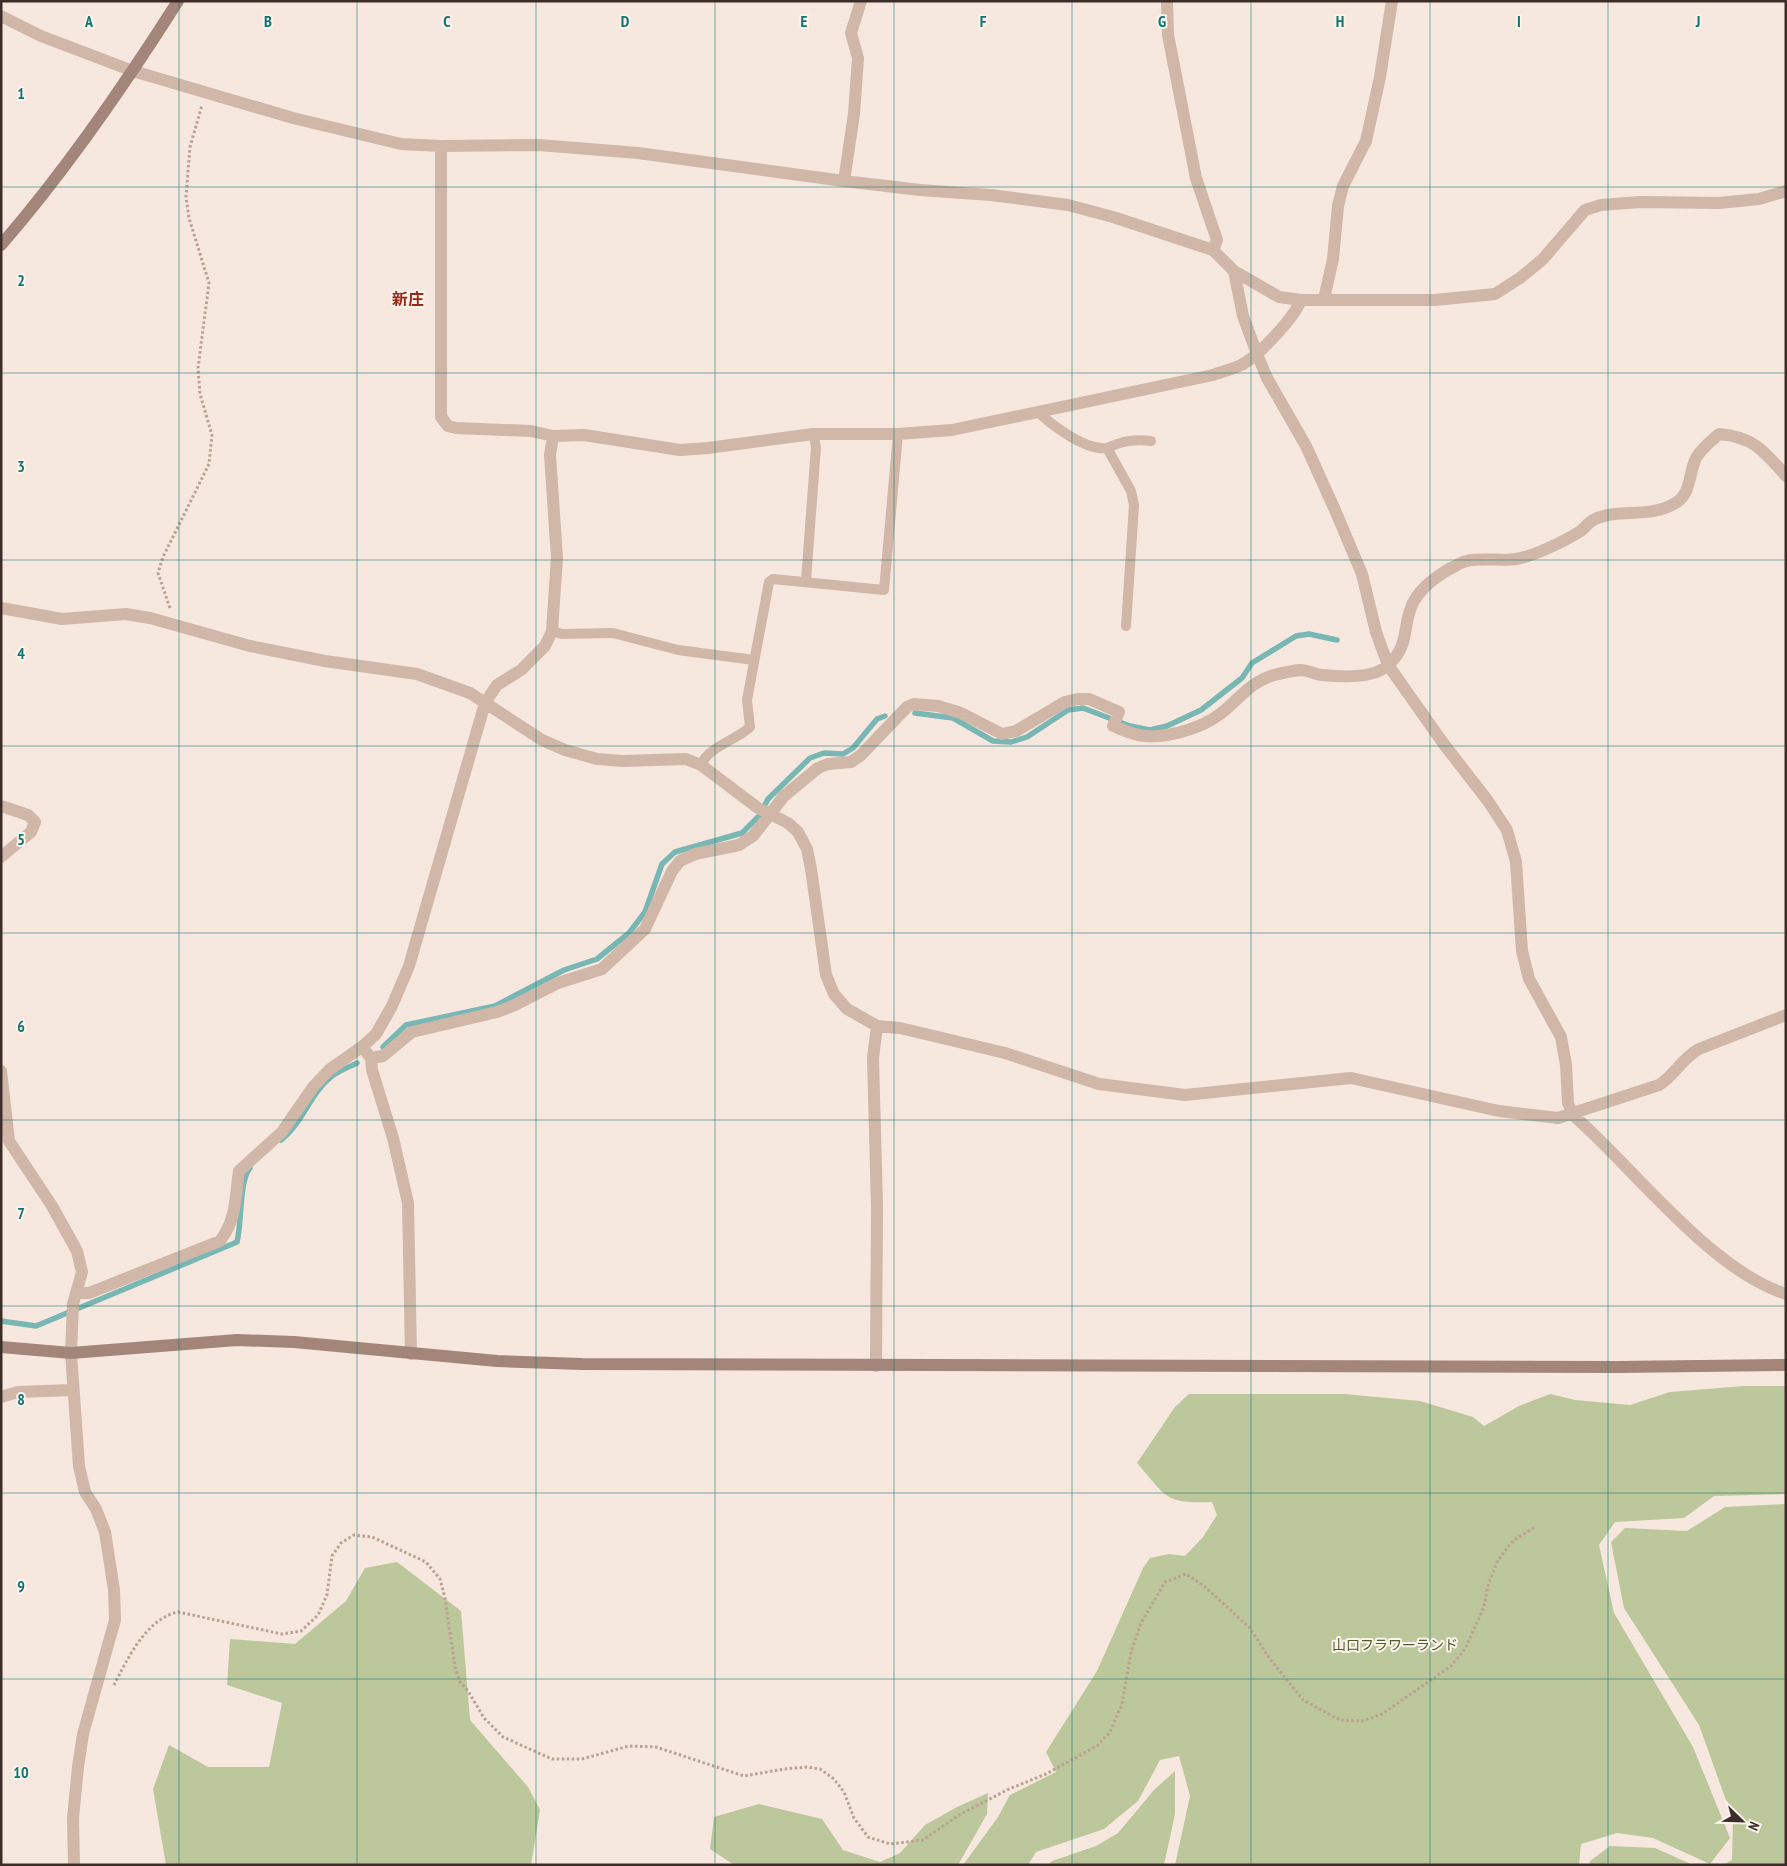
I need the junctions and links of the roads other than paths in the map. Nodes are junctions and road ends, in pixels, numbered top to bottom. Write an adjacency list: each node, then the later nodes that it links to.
1 (178, 1): 6 (street)
2 (860, 1): 8 (street)
3 (1167, 1): 11 (street)
4 (1392, 1): 14 (street)
5 (1, 16): 6 (street)
6 (133, 71): 7 (street); 10 (street)
7 (442, 146): 8 (street); 19 (street)
8 (844, 181): 11 (street)
9 (1786, 191): 14 (street)
10 (1, 245)
11 (1213, 250): 12 (street)
12 (1234, 271): 13 (street); 15 (street)
13 (1301, 300): 14 (street); 15 (street)
14 (1324, 300)
15 (1257, 354): 16 (street); 28 (street)
16 (1038, 412): 18 (street); 21 (lane)
17 (813, 434): 18 (street); 19 (street); 23 (lane)
18 (898, 434): 23 (lane)
19 (553, 436): 26 (street)
20 (1151, 441): 21 (lane)
21 (1107, 448): 25 (lane)
22 (1786, 476): 28 (street)
23 (806, 580): 27 (lane)
24 (1, 608): 29 (street)
25 (1126, 626)
26 (552, 631): 27 (lane); 29 (street)
27 (754, 660): 30 (lane)
28 (1388, 665): 32 (street); 39 (street)
29 (485, 703): 30 (street); 36 (street)
30 (701, 765): 32 (street)
31 (1, 806): 33 (street)
32 (765, 811): 35 (street); 37 (street)
33 (1, 857)
34 (1786, 1015): 39 (street)
35 (877, 1026): 39 (street); 46 (street)
36 (363, 1046): 37 (street); 41 (street)
37 (371, 1058): 44 (street)
38 (1, 1071): 41 (street)
39 (1573, 1115): 40 (street)
40 (1786, 1294)
41 (75, 1298): 43 (street)
42 (1, 1347): 43 (street)
43 (71, 1353): 44 (street); 47 (street)
44 (411, 1354): 46 (street)
45 (1786, 1365): 46 (street)
46 (876, 1366)
47 (72, 1390): 48 (street); 49 (street)
48 (1, 1397)
49 (74, 1865)

